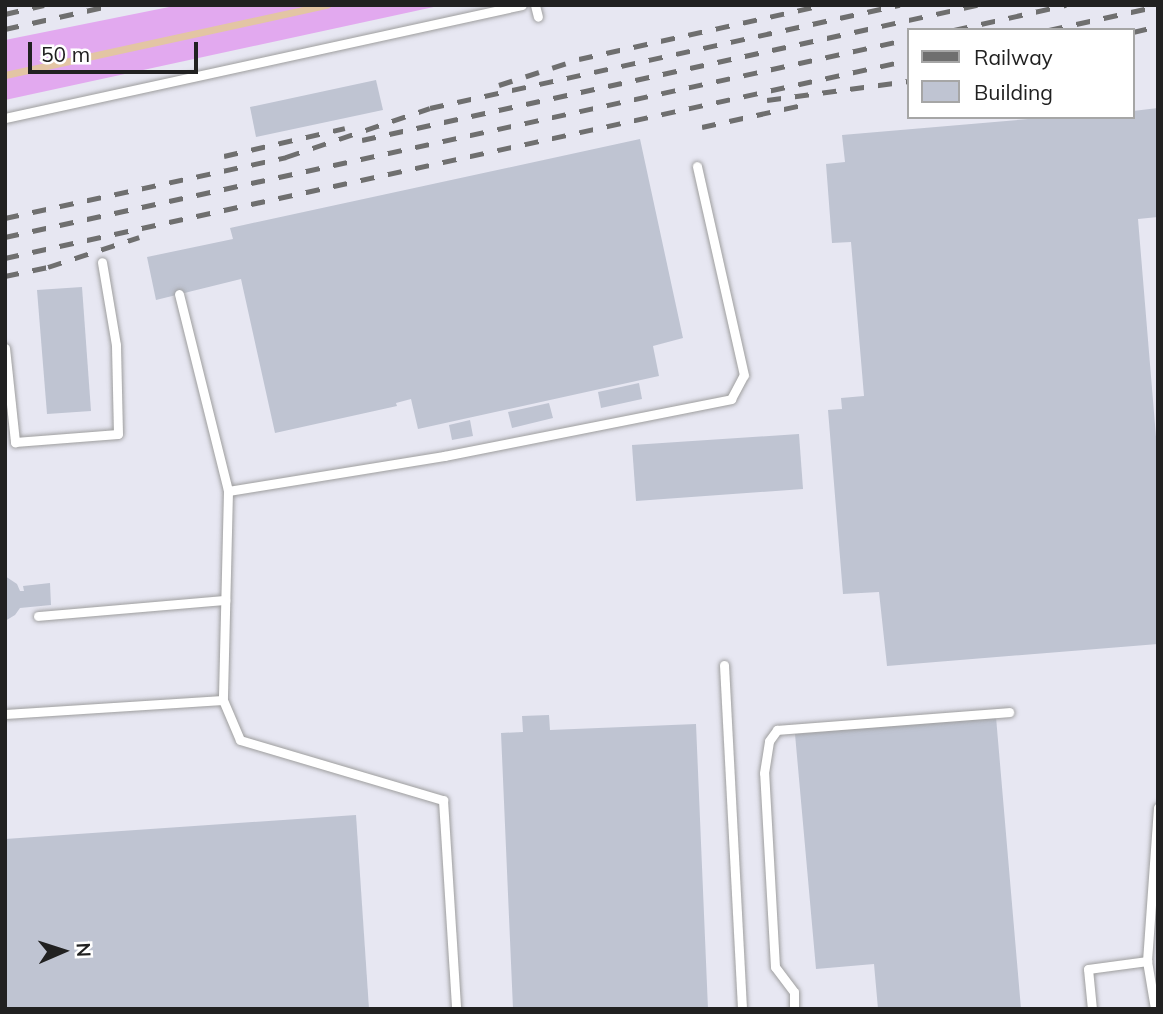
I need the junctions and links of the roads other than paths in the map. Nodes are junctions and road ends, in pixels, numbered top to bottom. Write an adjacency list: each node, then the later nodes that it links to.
1 (522, 5): 4 (lane)
2 (536, 5): 3 (lane)
3 (538, 17)
4 (5, 118)
5 (697, 166): 10 (lane)
6 (102, 262): 9 (lane)
7 (179, 294): 10 (lane)
8 (5, 348): 9 (lane)
9 (8, 398)
10 (228, 491): 11 (lane)
11 (225, 600): 12 (lane); 14 (lane)
12 (38, 616)
13 (724, 665): 20 (lane)
14 (223, 700): 16 (lane); 19 (lane)
15 (1009, 712): 21 (lane)
16 (5, 714)
17 (1158, 807): 18 (lane)
18 (1147, 961): 22 (lane); 23 (lane)
19 (456, 1009)
20 (742, 1009)
21 (794, 1009)
22 (1092, 1009)
23 (1155, 1009)

